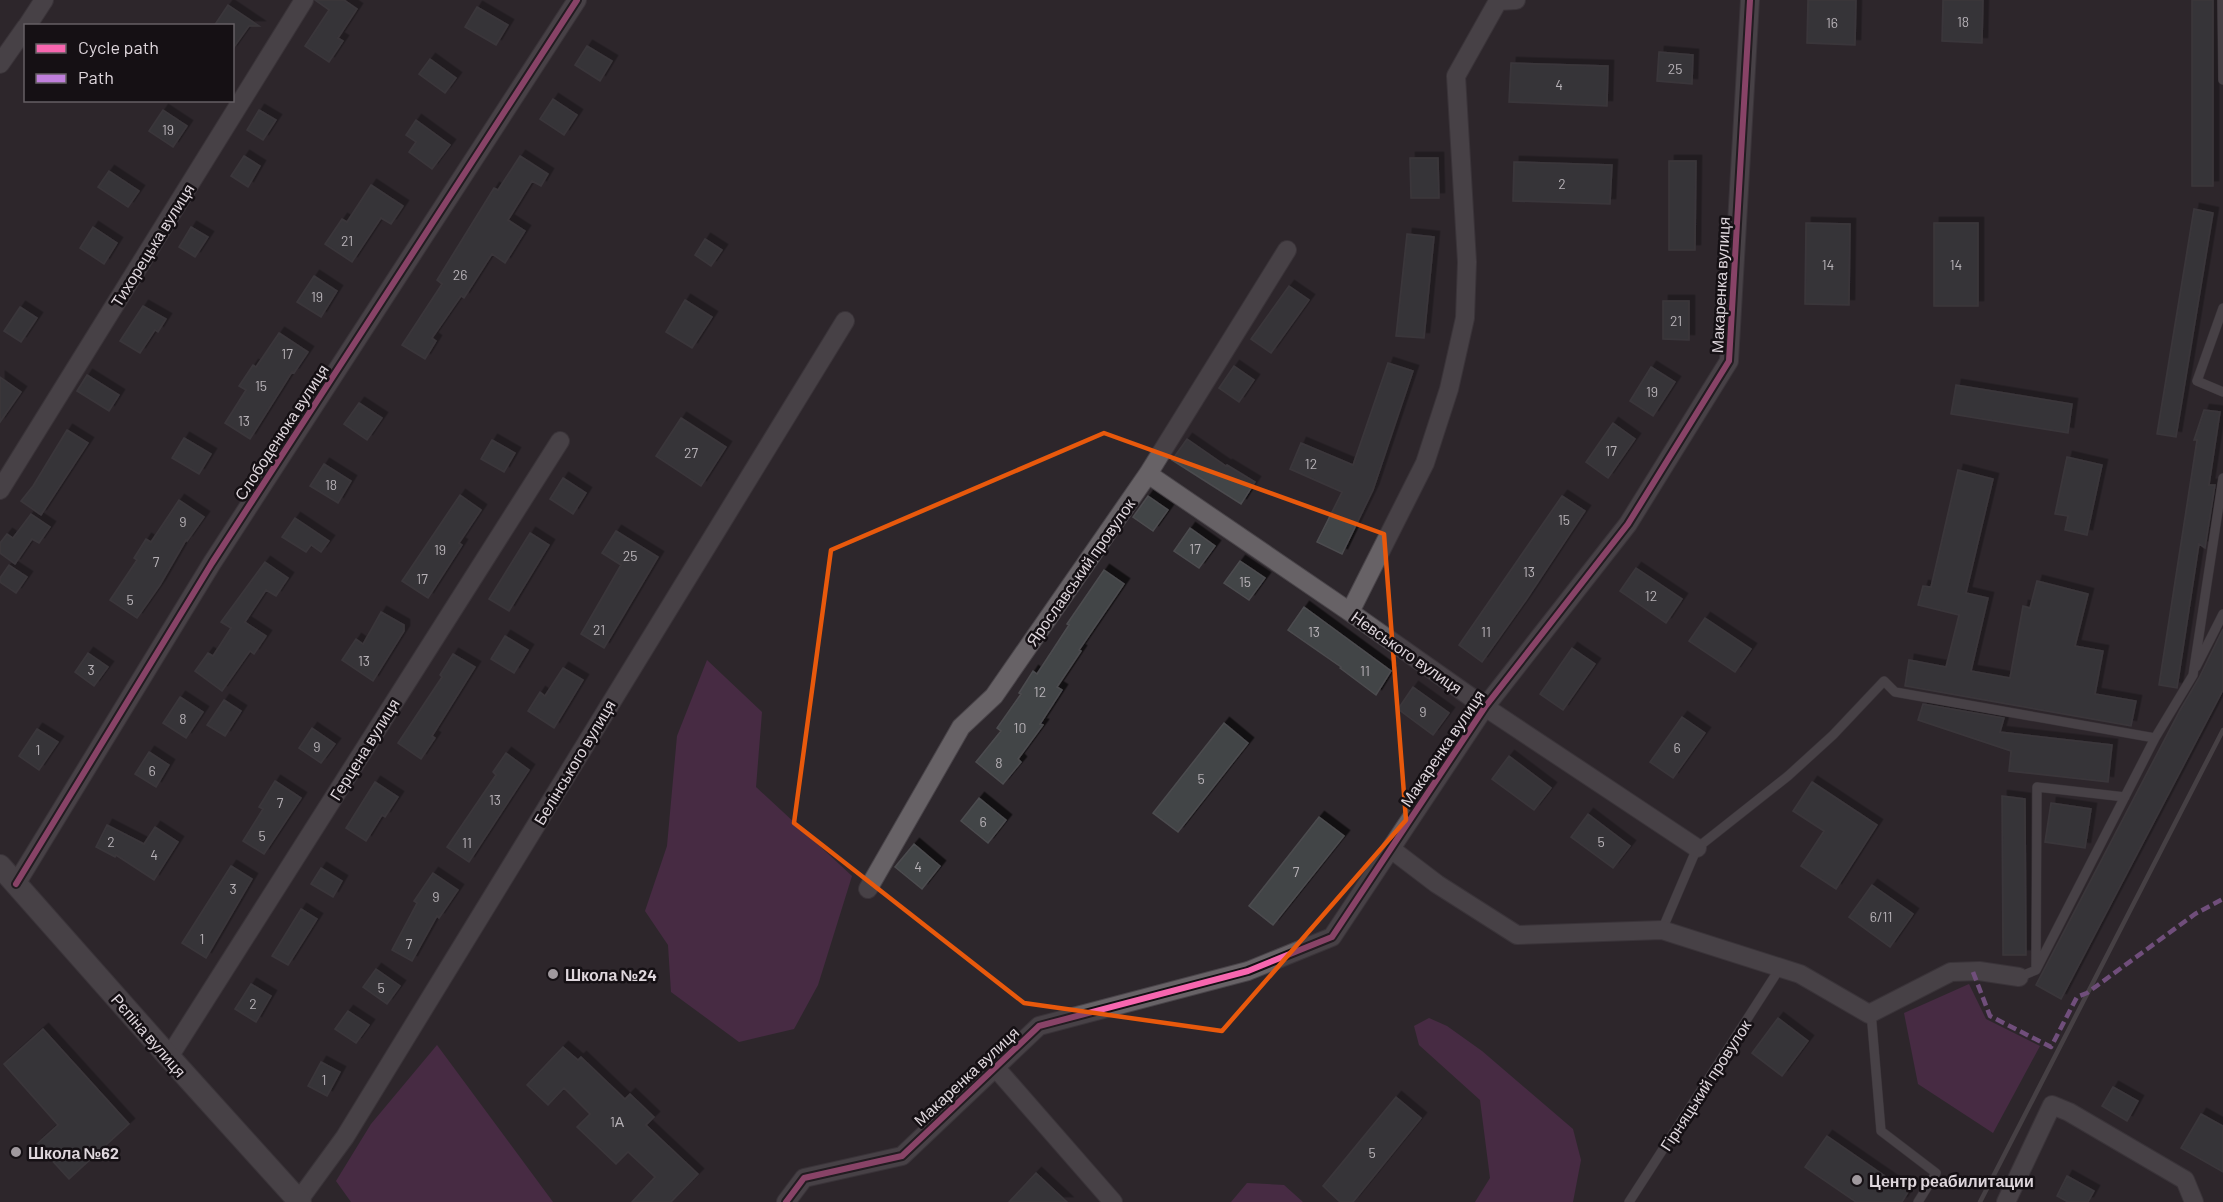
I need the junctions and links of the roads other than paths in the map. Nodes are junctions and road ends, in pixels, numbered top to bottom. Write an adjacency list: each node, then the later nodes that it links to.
1 (44, 0): 7 (street)
2 (304, 0): 19 (street, Тихорецька вулиця)
3 (577, 0): 29 (street, Слободенюка вулиця)
4 (1516, 0): 20 (street)
5 (1750, 0): 23 (street, Макаренка вулиця)
6 (2222, 0): 9 (lane)
7 (27, 24)
8 (24, 29): 10 (street)
9 (2223, 40): 11 (lane)
10 (0, 64)
11 (2223, 80)
12 (1287, 250): 17 (street, Ярославський провулок)
13 (2223, 308): 15 (lane)
14 (844, 321): 37 (street, Белінського вулиця)
15 (2223, 392)
16 (560, 441): 35 (street, Герцена вулиця)
17 (1148, 474): 20 (street, Невського вулиця); 30 (street, Ярославський провулок)
18 (2223, 478): 22 (lane)
19 (0, 490)
20 (1350, 612): 23 (street, Невського вулиця)
21 (2223, 614): 22 (lane)
22 (2193, 675): 24 (lane)
23 (1485, 707): 26 (street, Невського вулиця); 27 (street, Макаренка вулиця)
24 (2155, 738): 25 (lane); 26 (lane)
25 (2125, 796): 33 (lane); 33 (lane)
26 (1697, 848): 31 (lane)
27 (1390, 849): 31 (street); 36 (street, Макаренка вулиця)
28 (0, 866): 29 (street, Рєпіна вулиця)
29 (16, 884): 35 (street, Рєпіна вулиця)
30 (868, 889)
31 (1662, 930): 32 (street)
32 (1780, 968): 34 (street); 40 (lane, Гірняцький провулок)
33 (2028, 974): 34 (street)
34 (1871, 1012): 41 (lane)
35 (169, 1057): 37 (street, Рєпіна вулиця)
36 (995, 1067): 38 (street, Макаренка вулиця); 39 (street)
37 (299, 1201)
38 (786, 1202)
39 (1113, 1202)
40 (1629, 1202)
41 (1918, 1202)
42 (2006, 1202): 43 (street)
43 (2194, 1202)

